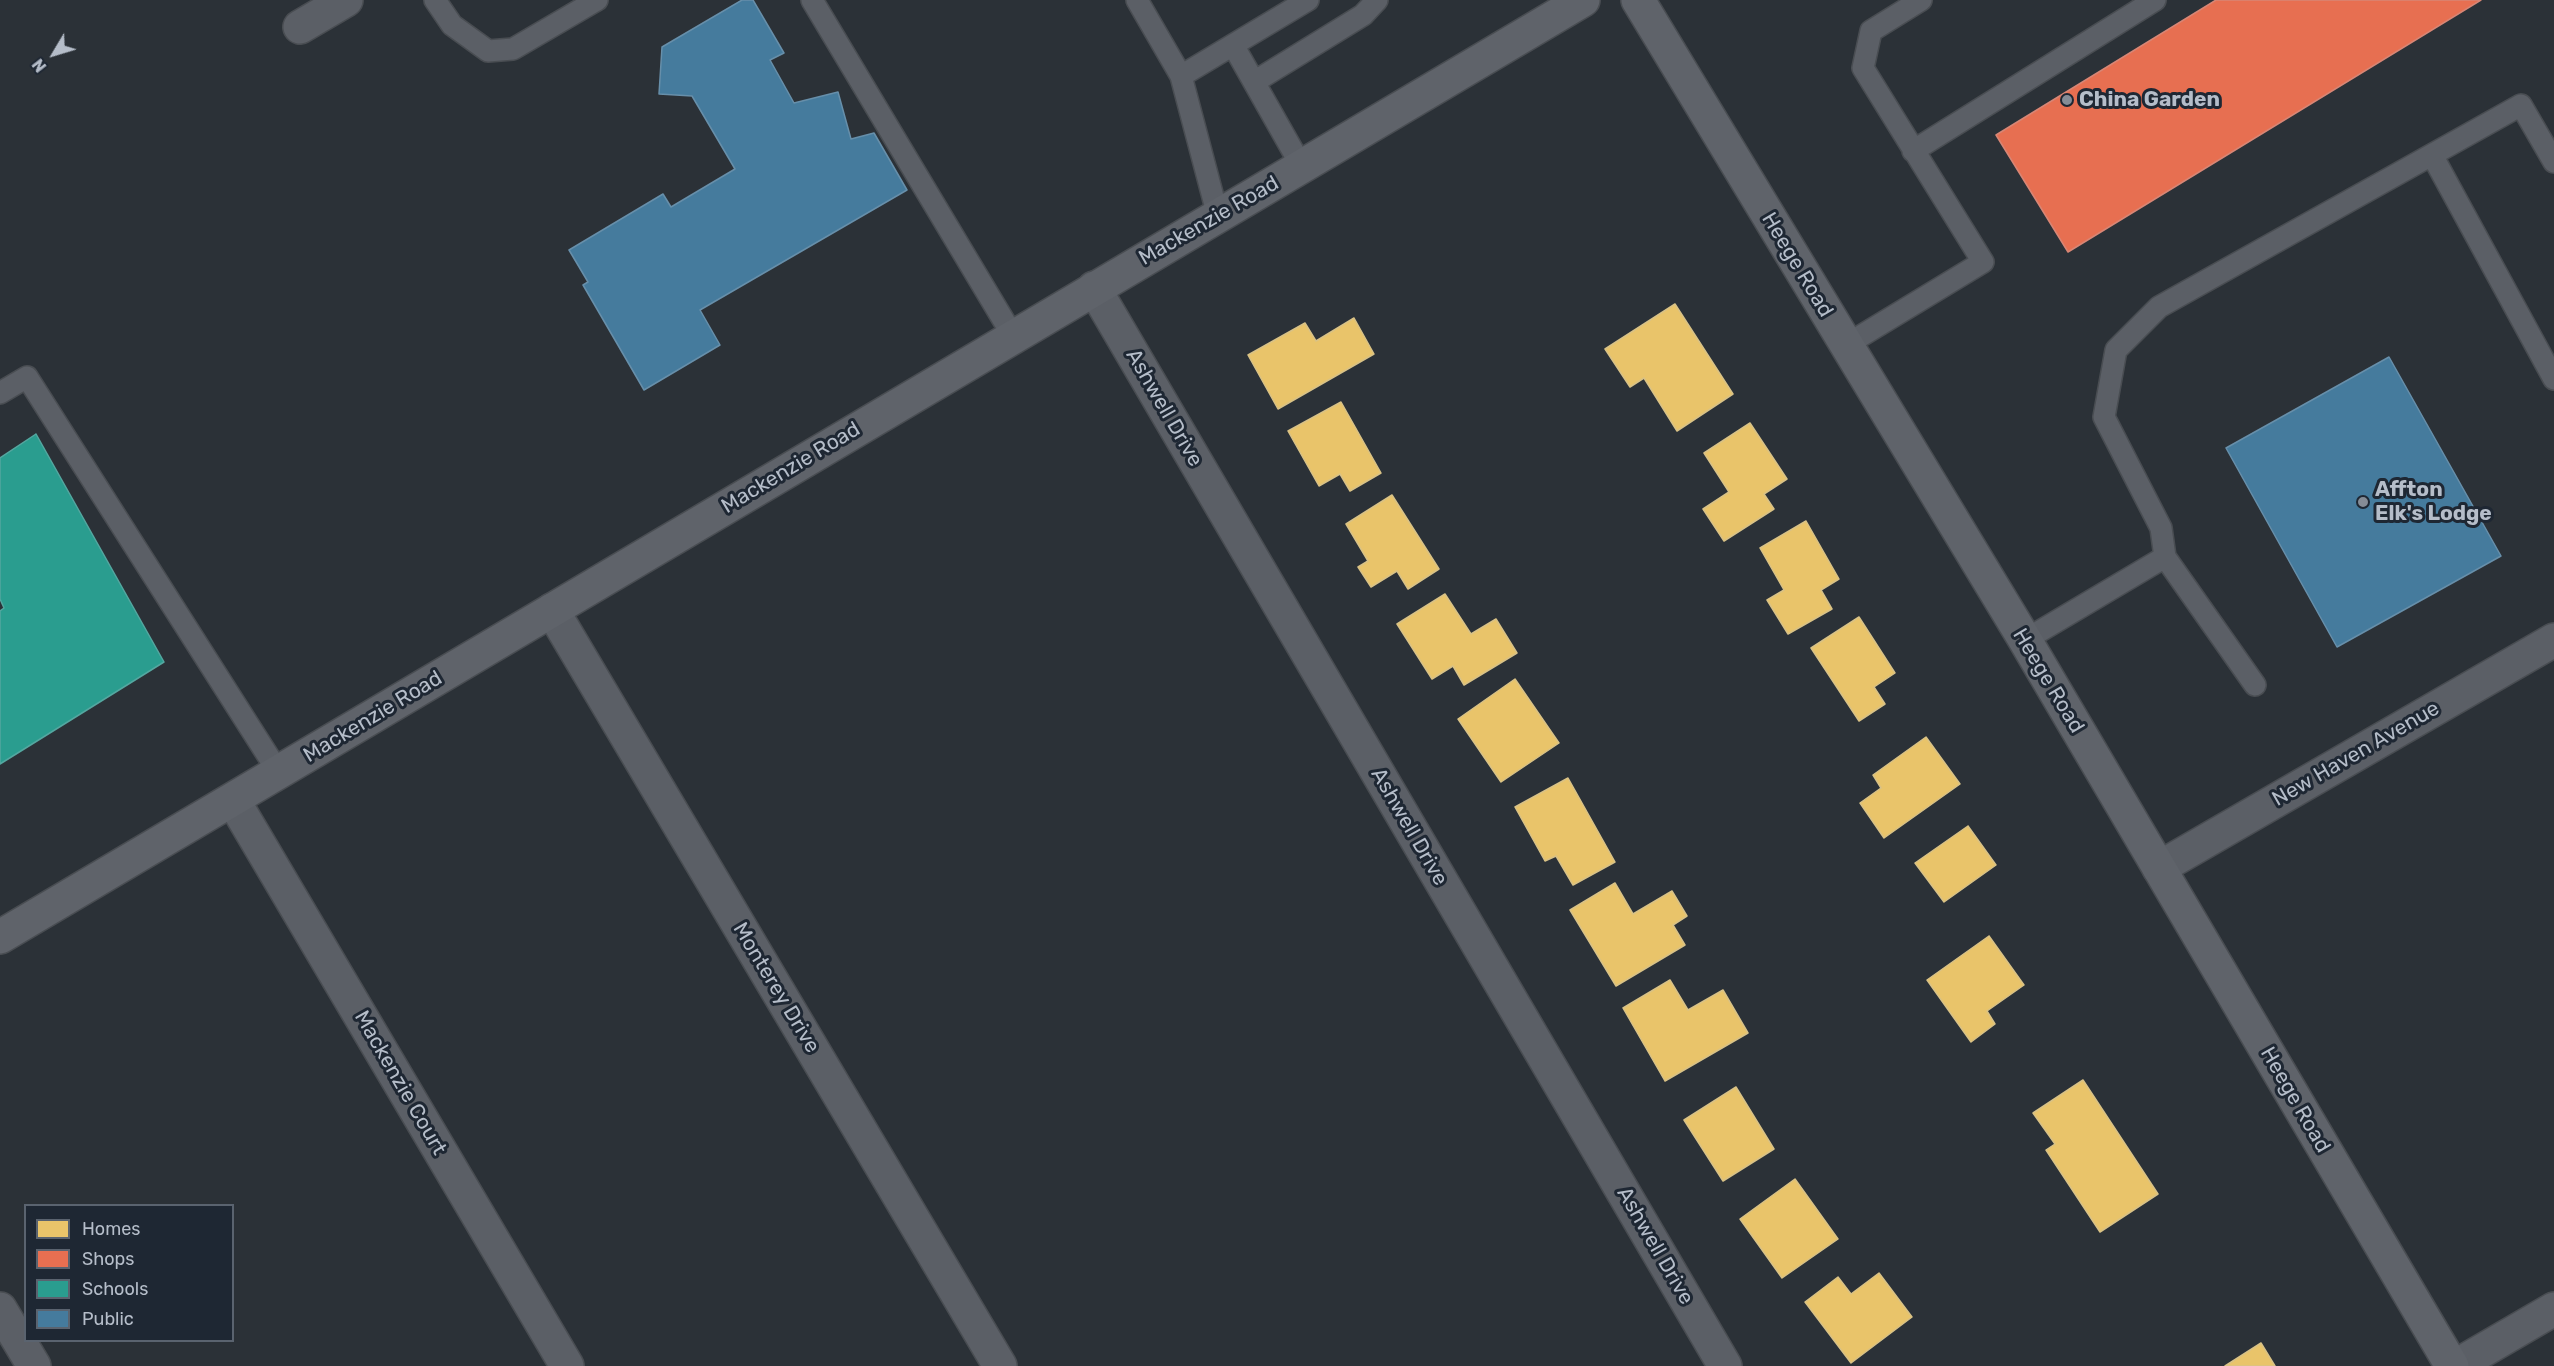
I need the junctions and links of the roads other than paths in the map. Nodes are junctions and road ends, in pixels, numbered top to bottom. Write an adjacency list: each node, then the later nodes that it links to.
1 (346, 0): 12 (street)
2 (435, 0): 3 (lane)
3 (597, 0)
4 (812, 0): 22 (lane)
5 (1137, 0): 14 (lane)
6 (1308, 0): 13 (lane)
7 (1377, 0): 15 (lane)
8 (1583, 0): 19 (main road, Mackenzie Road)
9 (1638, 0): 23 (main road, Heege Road)
10 (1921, 0): 16 (lane)
11 (2155, 0): 16 (lane)
12 (300, 27)
13 (1233, 45): 14 (lane); 15 (lane)
14 (1181, 76): 20 (lane)
15 (1254, 82): 19 (lane)
16 (1913, 151): 23 (lane)
17 (2432, 155): 18 (lane); 24 (lane); 26 (lane)
18 (2554, 162)
19 (1302, 167): 20 (main road, Mackenzie Road)
20 (1218, 216): 21 (main road, Mackenzie Road)
21 (1094, 288): 22 (main road, Mackenzie Road); 40 (street, Ashwell Drive)
22 (1013, 336): 27 (main road, Mackenzie Road)
23 (1846, 345): 28 (main road, Heege Road)
24 (2554, 379)
25 (0, 393): 31 (lane)
26 (2165, 557): 28 (lane); 30 (lane)
27 (552, 610): 31 (main road, Mackenzie Road); 39 (street, Monterey Drive)
28 (2025, 640): 33 (main road, Heege Road)
29 (2554, 640): 33 (street, New Haven Avenue)
30 (2255, 685)
31 (279, 773): 32 (main road, Mackenzie Road)
32 (233, 800): 34 (main road, Mackenzie Road); 38 (street, Mackenzie Court)
33 (2158, 868): 41 (main road, Heege Road)
34 (0, 937)
35 (0, 1309): 37 (street)
36 (2554, 1309): 41 (street)
37 (24, 1362)
38 (567, 1366)
39 (1000, 1366)
40 (1725, 1366)
41 (2454, 1366)

